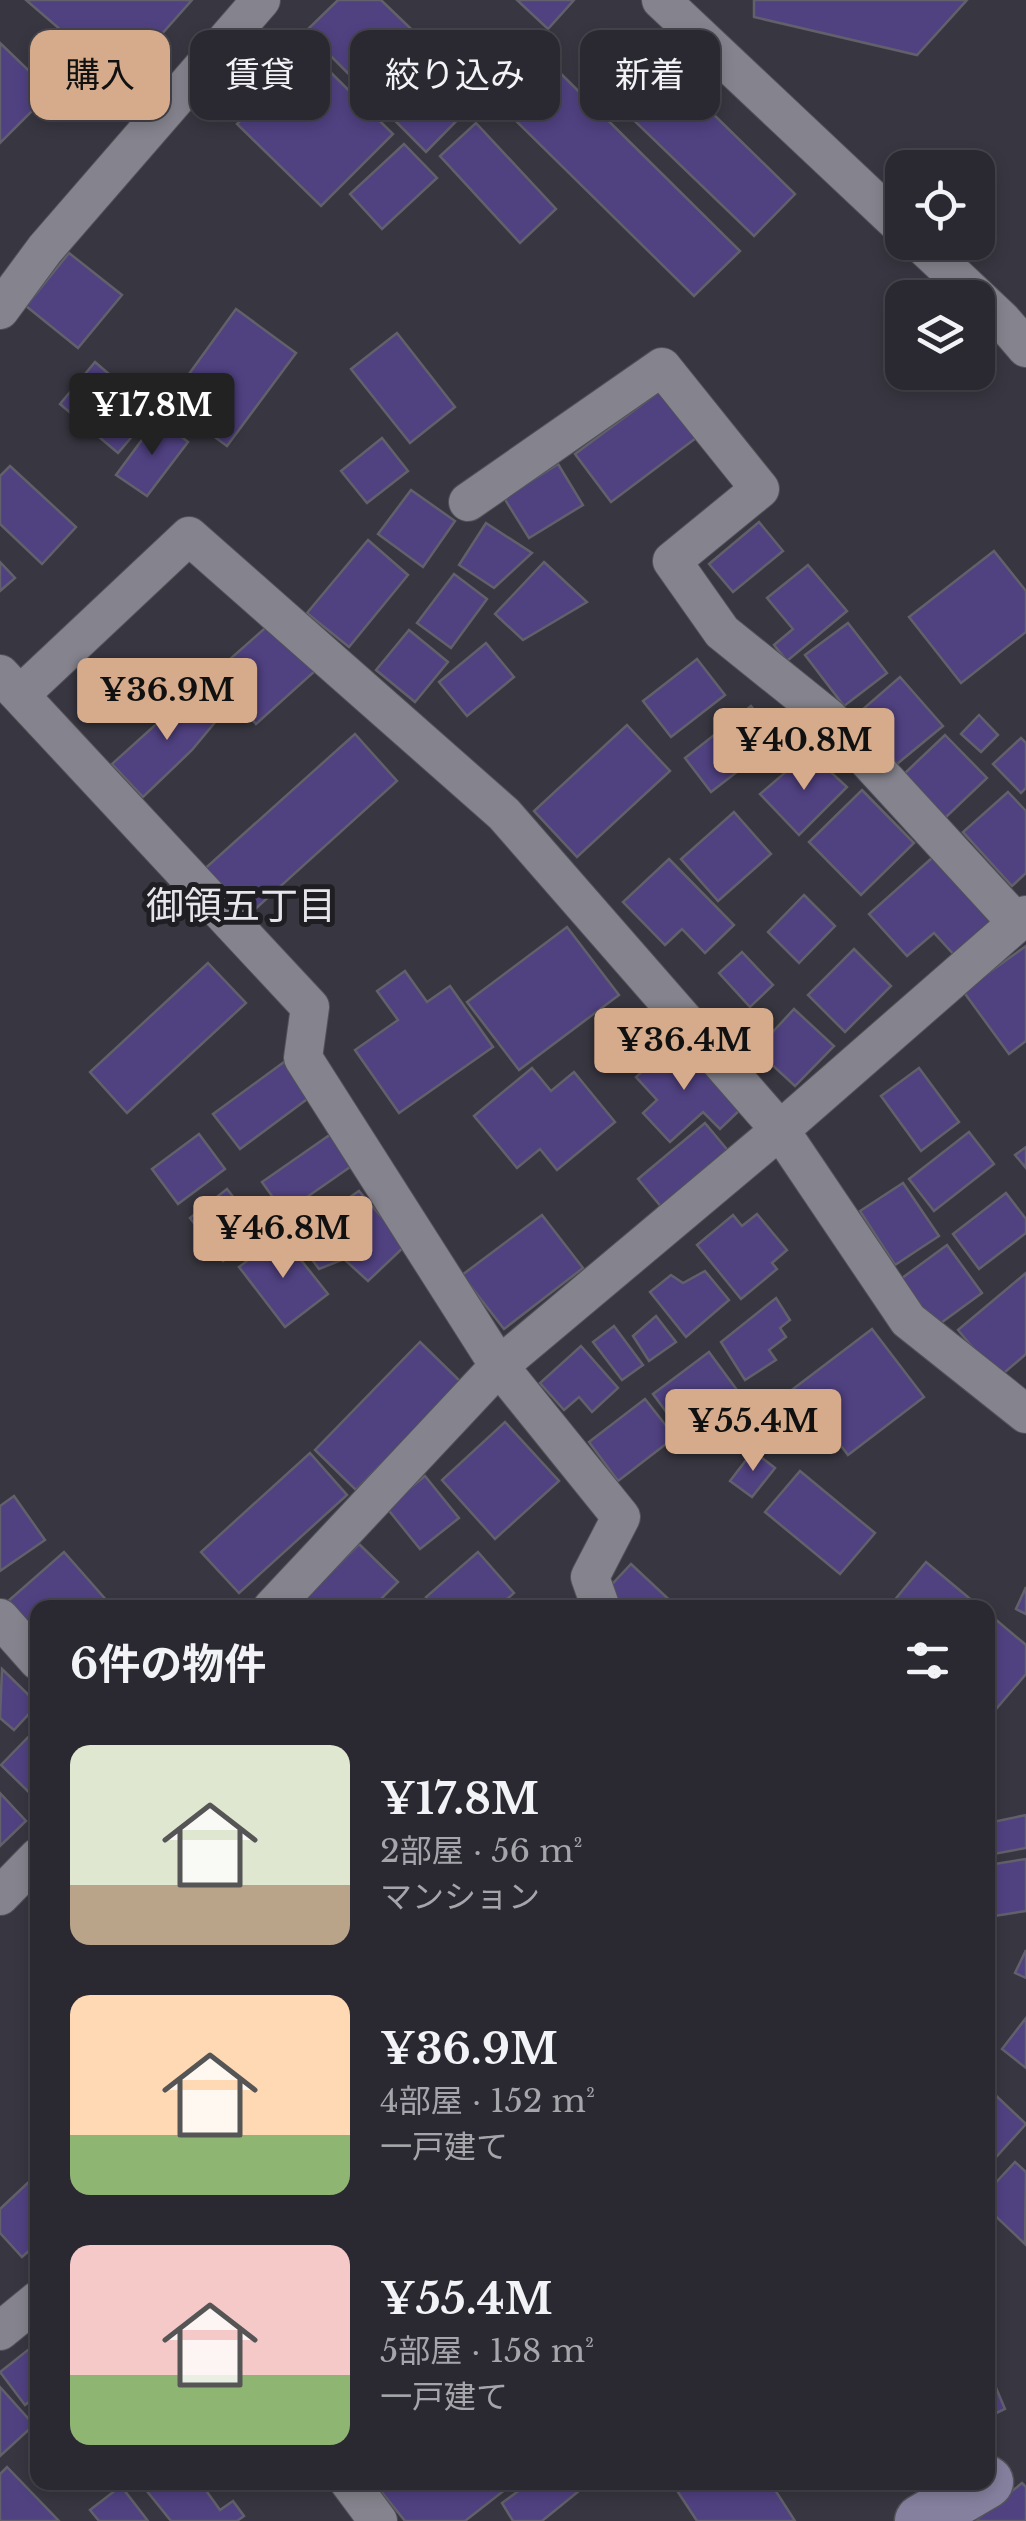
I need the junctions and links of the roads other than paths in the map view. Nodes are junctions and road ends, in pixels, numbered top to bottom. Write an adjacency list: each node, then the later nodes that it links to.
1 (261, 0): 5 (street)
2 (660, 0): 3 (street)
3 (885, 211)
4 (938, 260): 6 (street)
5 (0, 310)
6 (1026, 348)
7 (468, 502): 9 (street)
8 (11, 684): 10 (street); 11 (street)
9 (1022, 919): 10 (street)
10 (780, 1130): 11 (street); 12 (street)
11 (499, 1366): 13 (street); 14 (street)
12 (1026, 1414)
13 (280, 1600)
14 (598, 1600)
15 (0, 1618): 16 (street)
16 (30, 1652)
17 (30, 1865): 18 (street)
18 (0, 1896)
19 (30, 2307): 20 (street)
20 (0, 2331)
21 (1026, 2460): 22 (main road)
22 (995, 2477)
23 (355, 2490): 25 (street)
24 (973, 2490): 26 (main road)
25 (378, 2521)
26 (921, 2521)

